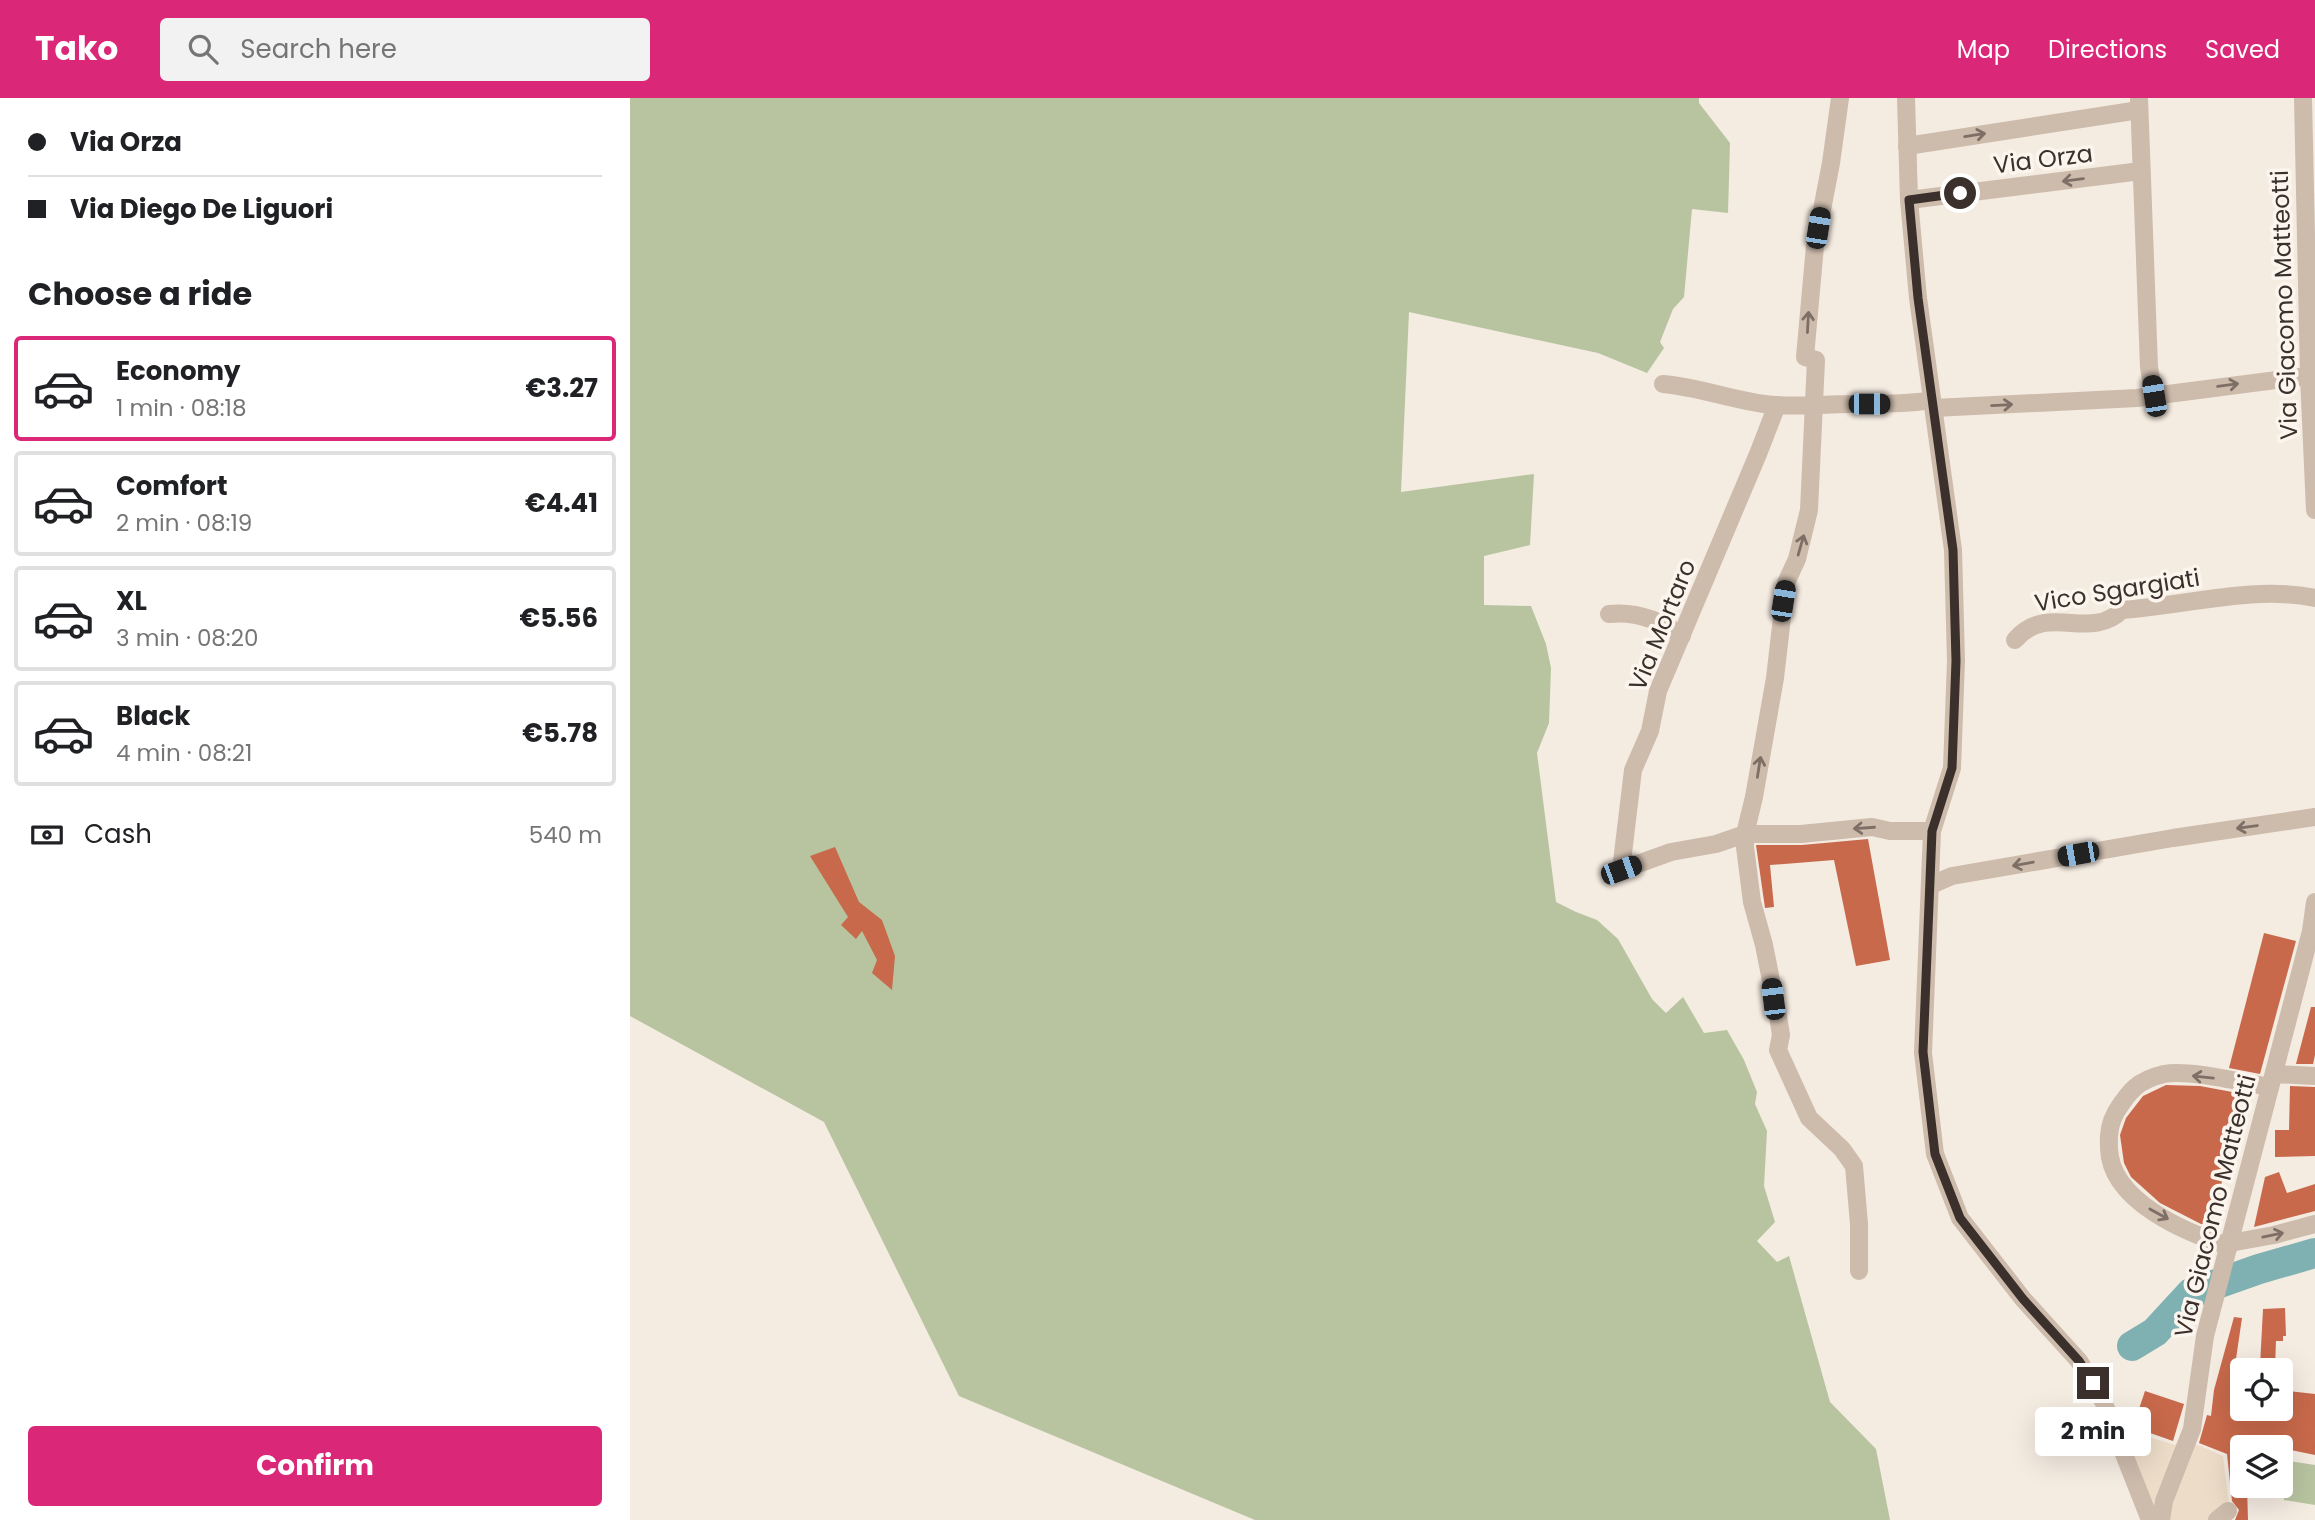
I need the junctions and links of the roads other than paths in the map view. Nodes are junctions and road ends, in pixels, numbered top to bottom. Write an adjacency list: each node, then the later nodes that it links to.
1 (1840, 98): 13 (street, one-way to 1)
2 (1906, 98): 5 (street)
3 (2303, 98): 8 (street, Via Giacomo Matteotti)
4 (2139, 104): 5 (street, one-way to 4); 6 (street)
5 (1908, 146): 7 (street)
6 (2141, 171): 7 (street, Via Orza, one-way to 7); 10 (street)
7 (1909, 200): 11 (street)
8 (2312, 376): 10 (street, one-way to 8); 14 (street, Via Giacomo Matteotti)
9 (1663, 384): 12 (street)
10 (2154, 396): 11 (street, one-way to 10)
11 (1933, 404): 13 (street); 20 (street)
12 (1777, 405): 13 (street); 17 (street, Via Mortaro)
13 (1813, 406): 21 (street, one-way to 13)
14 (2315, 510)
15 (2315, 598): 18 (street, Vico Sgargiati)
16 (1609, 614): 17 (street)
17 (1682, 636): 21 (street, Via Mortaro)
18 (2015, 640)
19 (2315, 817): 22 (street, one-way to 22)
20 (1932, 831): 21 (street, one-way to 21); 22 (street)
21 (1745, 834): 28 (street)
22 (1931, 885): 29 (street)
23 (2315, 902): 25 (street, Via Giacomo Matteotti)
24 (2315, 1076): 25 (street)
25 (2272, 1081): 27 (street, Via Giacomo Matteotti); 27 (street, one-way to 27)
26 (2315, 1224): 27 (street, one-way to 26)
27 (2228, 1250): 30 (street, Via Giacomo Matteotti)
28 (1859, 1271)
29 (2139, 1491): 30 (street); 31 (street)
30 (2164, 1501): 32 (street, Via Giacomo Matteotti)
31 (2150, 1520)
32 (2161, 1520)

